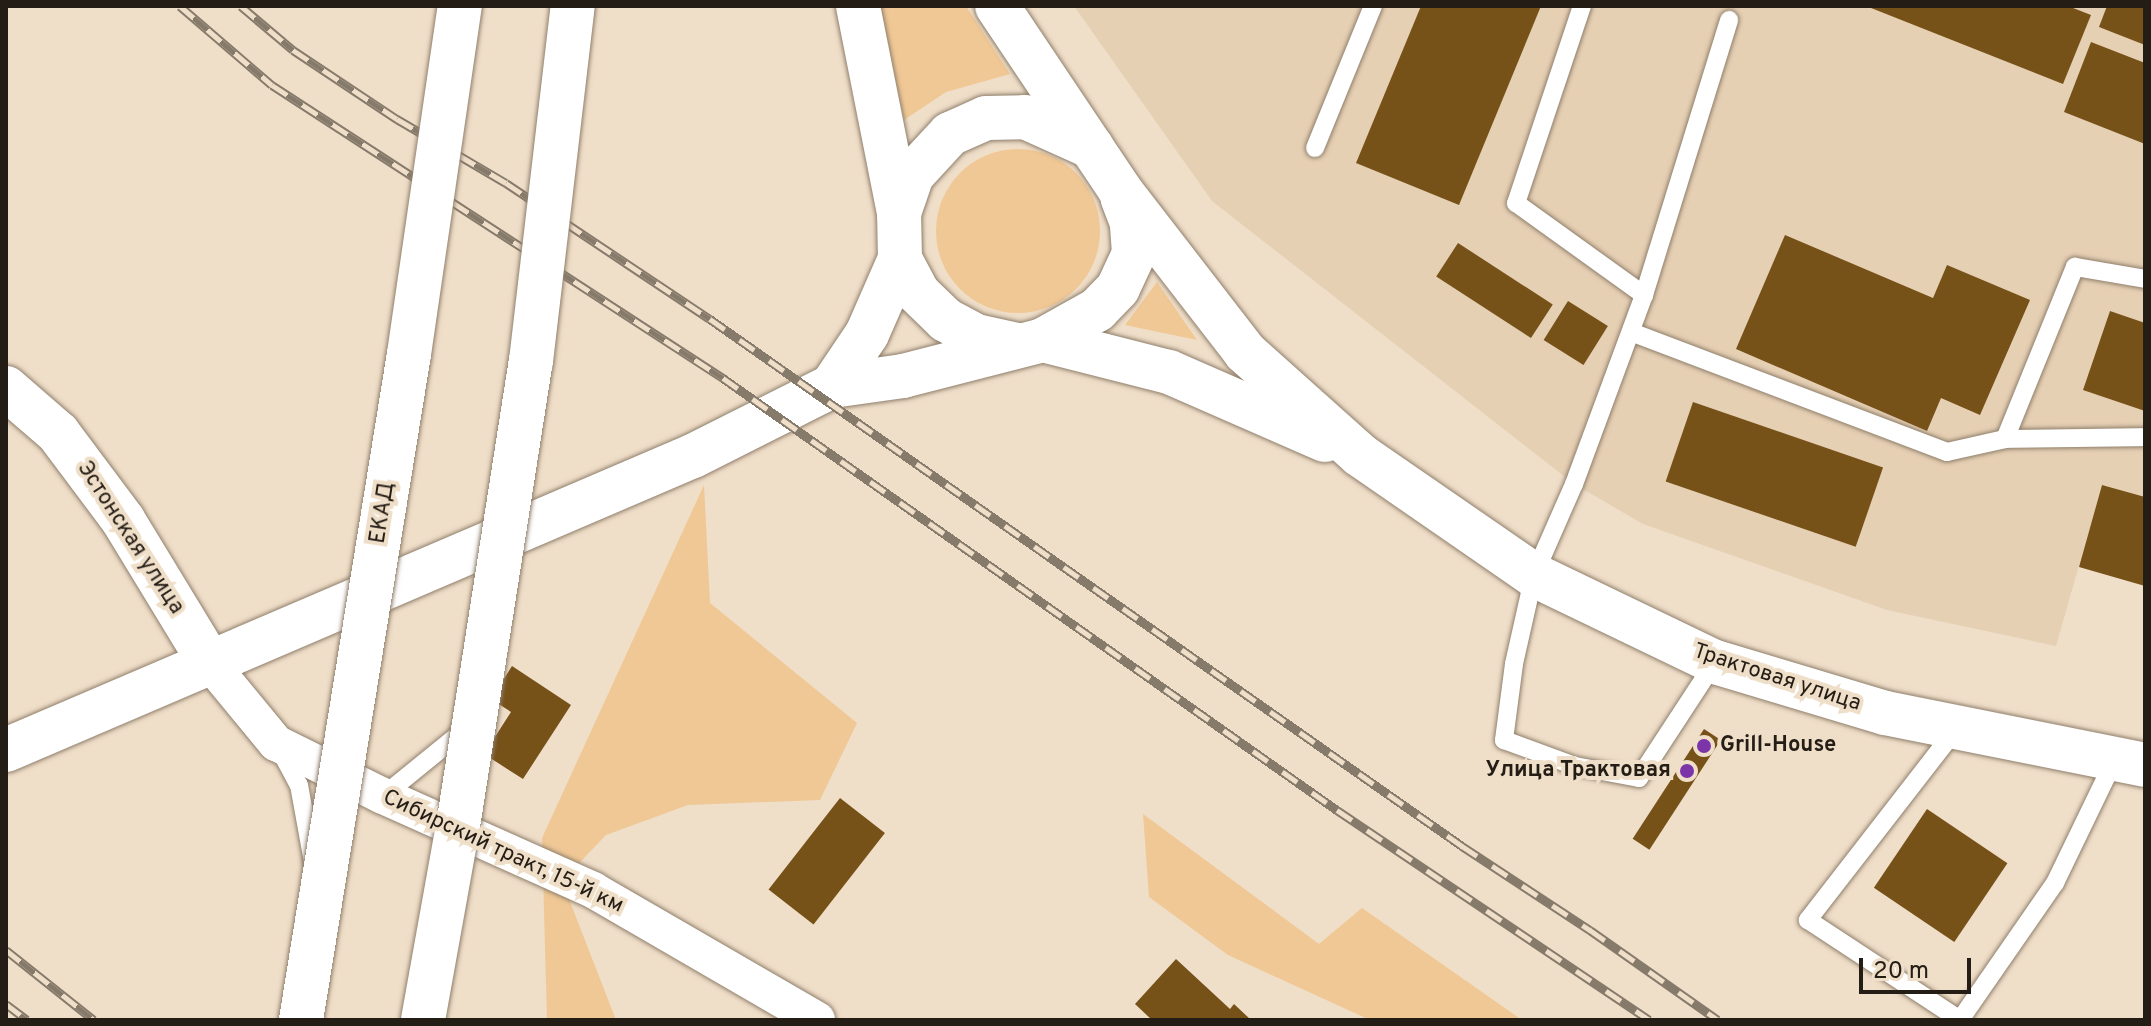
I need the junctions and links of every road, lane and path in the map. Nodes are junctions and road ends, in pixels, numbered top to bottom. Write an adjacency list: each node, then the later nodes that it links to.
1 (460, 6): 32 (main road, ЕКАД, bridge)
2 (573, 6): 33 (main road, bridge)
3 (858, 6): 11 (main road)
4 (997, 6): 8 (main road)
5 (1373, 6): 9 (lane)
6 (1582, 6): 14 (lane)
7 (1729, 20): 14 (lane)
8 (1092, 147): 10 (main road); 11 (main road)
9 (1315, 148)
10 (1120, 190): 16 (main road); 21 (main road)
11 (899, 213): 12 (main road)
12 (900, 259): 16 (main road); 17 (main road)
13 (2145, 279): 20 (lane)
14 (1644, 295): 15 (lane)
15 (1631, 332): 20 (lane); 22 (lane)
16 (1030, 342): 17 (main road); 21 (main road)
17 (832, 386): 24 (main road)
18 (6, 388): 24 (main road, Эстонская улица)
19 (2145, 437): 20 (lane)
20 (2005, 439)
21 (1360, 455): 22 (main road, Трактовая улица)
22 (1534, 575): 23 (main road, Трактовая улица); 23 (lane)
23 (1715, 662): 26 (main road, Трактовая улица)
24 (210, 663): 27 (street, Сибирский тракт, 15-й км); 28 (main road)
25 (473, 723): 30 (lane)
26 (1958, 727): 29 (main road, Трактовая улица); 29 (lane)
27 (276, 743): 30 (street, Сибирский тракт, 15-й км); 31 (lane)
28 (6, 750)
29 (2130, 762)
30 (383, 796): 34 (street, Сибирский тракт, 15-й км)
31 (323, 920)
32 (301, 1020)
33 (423, 1020)
34 (817, 1020)

